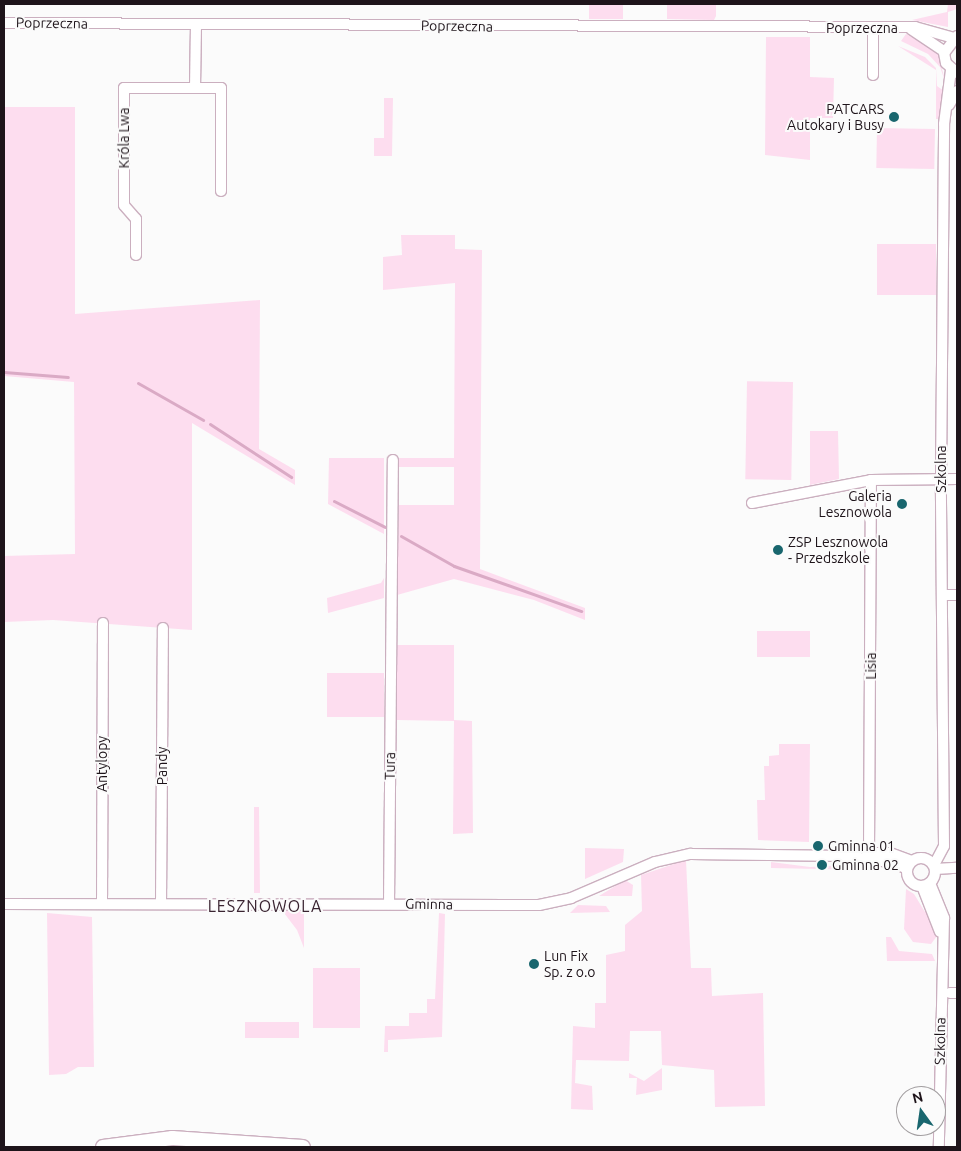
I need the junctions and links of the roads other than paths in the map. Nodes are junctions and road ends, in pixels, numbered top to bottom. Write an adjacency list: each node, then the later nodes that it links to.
1 (4, 22): 2 (street, Poprzeczna)
2 (196, 24): 3 (street, Poprzeczna); 9 (street)
3 (873, 28): 4 (street, Poprzeczna); 8 (street)
4 (910, 28): 5 (street, Poprzeczna); 6 (street, Poprzeczna)
5 (955, 37): 6 (street)
6 (944, 51): 7 (street)
7 (954, 72): 11 (street, Szkolna)
8 (873, 75)
9 (195, 88): 12 (street, Króla Lwa); 13 (street, Króla Lwa)
10 (957, 91): 11 (street, Szkolna)
11 (949, 105): 15 (street, Szkolna)
12 (221, 191)
13 (136, 255)
14 (393, 460): 32 (street, Tura)
15 (941, 479): 16 (street); 17 (street); 19 (street, Szkolna)
16 (871, 480): 18 (street); 23 (street, Lisia)
17 (957, 480)
18 (752, 503)
19 (943, 595): 20 (street); 25 (street, Szkolna)
20 (957, 595)
21 (103, 624): 30 (street, Antylopy)
22 (163, 628): 31 (street, Pandy)
23 (869, 852): 24 (street, Gminna); 26 (street, Gminna)
24 (846, 856): 26 (street, Gminna); 32 (street, Gminna)
25 (932, 864): 26 (street); 27 (street); 28 (street, Szkolna)
26 (910, 865): 28 (street, Szkolna)
27 (957, 868)
28 (926, 884): 36 (street, Szkolna)
29 (4, 904): 30 (street, Gminna)
30 (102, 904): 31 (street, Gminna)
31 (161, 904): 32 (street, Gminna)
32 (389, 904)
33 (259, 1145): 34 (main road); 35 (main road)
34 (103, 1147)
35 (303, 1147)
36 (940, 1147)

